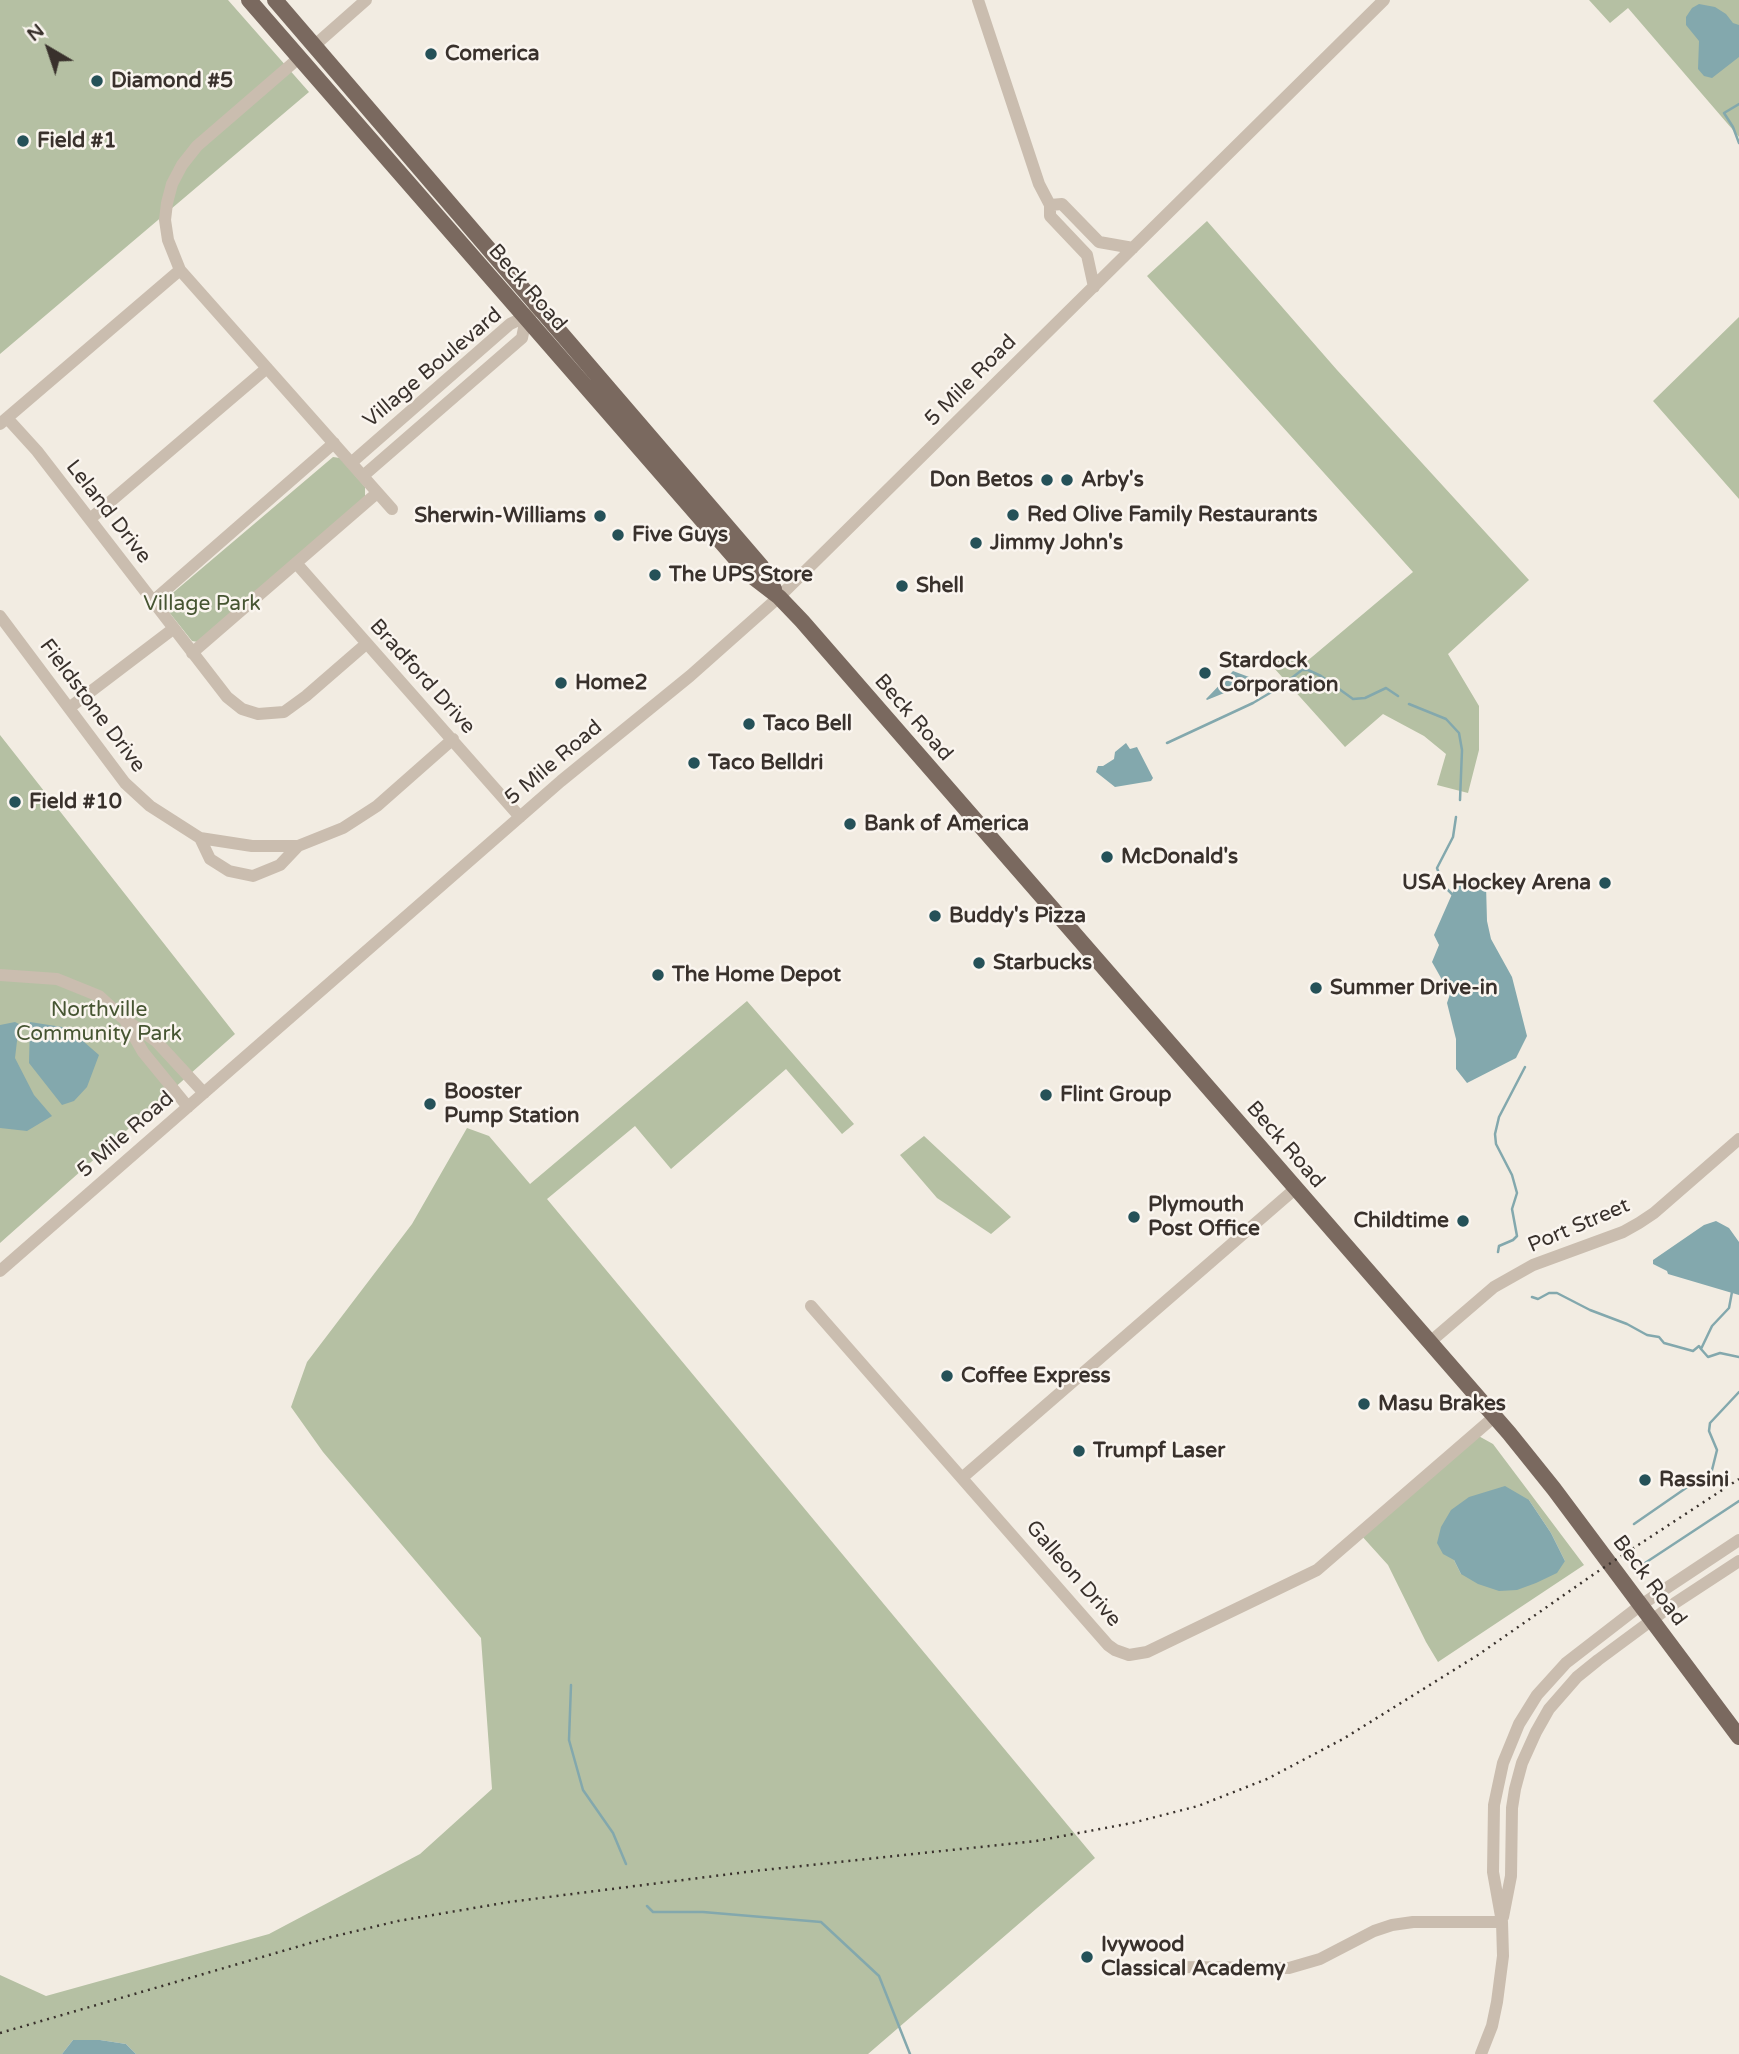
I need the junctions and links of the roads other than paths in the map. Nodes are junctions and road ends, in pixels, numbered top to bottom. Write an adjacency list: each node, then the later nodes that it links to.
1 (249, 0): 7 (main road, Beck Road)
2 (275, 0): 6 (main road, Beck Road)
3 (366, 0): 6 (street)
4 (978, 0): 8 (street)
5 (1384, 0): 9 (street, 5 Mile Road)
6 (315, 45): 12 (main road, Beck Road)
7 (300, 57): 10 (street); 13 (main road, Beck Road)
8 (1050, 205): 9 (street); 11 (street)
9 (1133, 248): 11 (street, 5 Mile Road)
10 (180, 270): 14 (street); 15 (street)
11 (1094, 287): 23 (street, 5 Mile Road)
12 (539, 307): 13 (street); 23 (main road, Beck Road)
13 (526, 318): 17 (street, Village Boulevard); 18 (street, Village Boulevard); 23 (main road, Beck Road)
14 (267, 368): 16 (street); 21 (street)
15 (4, 421): 21 (street, Leland Drive)
16 (334, 443): 17 (street); 24 (street)
17 (351, 463): 18 (street)
18 (363, 476): 19 (street)
19 (377, 493): 20 (street); 22 (street)
20 (392, 509)
21 (90, 519): 24 (street, Leland Drive)
22 (296, 563): 27 (street, Bradford Drive); 28 (street)
23 (779, 597): 31 (street, 5 Mile Road); 39 (main road, Beck Road)
24 (153, 601): 26 (street, Leland Drive)
25 (0, 616): 29 (street, Fieldstone Drive)
26 (173, 629): 28 (street, Leland Drive); 29 (street)
27 (366, 645): 28 (street, Leland Drive); 30 (street, Bradford Drive)
28 (192, 653)
29 (69, 708): 32 (street, Fieldstone Drive)
30 (453, 740): 31 (street, Bradford Drive); 33 (street, Fieldstone Drive)
31 (520, 817): 36 (street, 5 Mile Road)
32 (200, 838): 33 (street, Fieldstone Drive); 33 (street)
33 (298, 846)
34 (0, 975): 35 (street)
35 (124, 1019): 36 (street); 37 (street)
36 (204, 1093): 37 (street, 5 Mile Road)
37 (188, 1107): 40 (street, 5 Mile Road)
38 (1739, 1139): 42 (street, Port Street)
39 (1295, 1189): 42 (main road, Beck Road); 44 (street)
40 (0, 1271)
41 (811, 1306): 44 (street, Galleon Drive)
42 (1430, 1342): 43 (main road, Beck Road)
43 (1494, 1417): 44 (street, Galleon Drive); 47 (main road, Beck Road)
44 (963, 1477)
45 (1739, 1540): 47 (street)
46 (1739, 1561): 48 (street)
47 (1641, 1605): 48 (main road, Beck Road); 49 (street)
48 (1652, 1620): 50 (street); 51 (main road, Beck Road)
49 (1577, 1654): 50 (street); 52 (street)
50 (1588, 1668): 52 (street)
51 (1739, 1737)
52 (1502, 1922): 53 (street); 54 (street)
53 (1174, 1967)
54 (1480, 2054)

